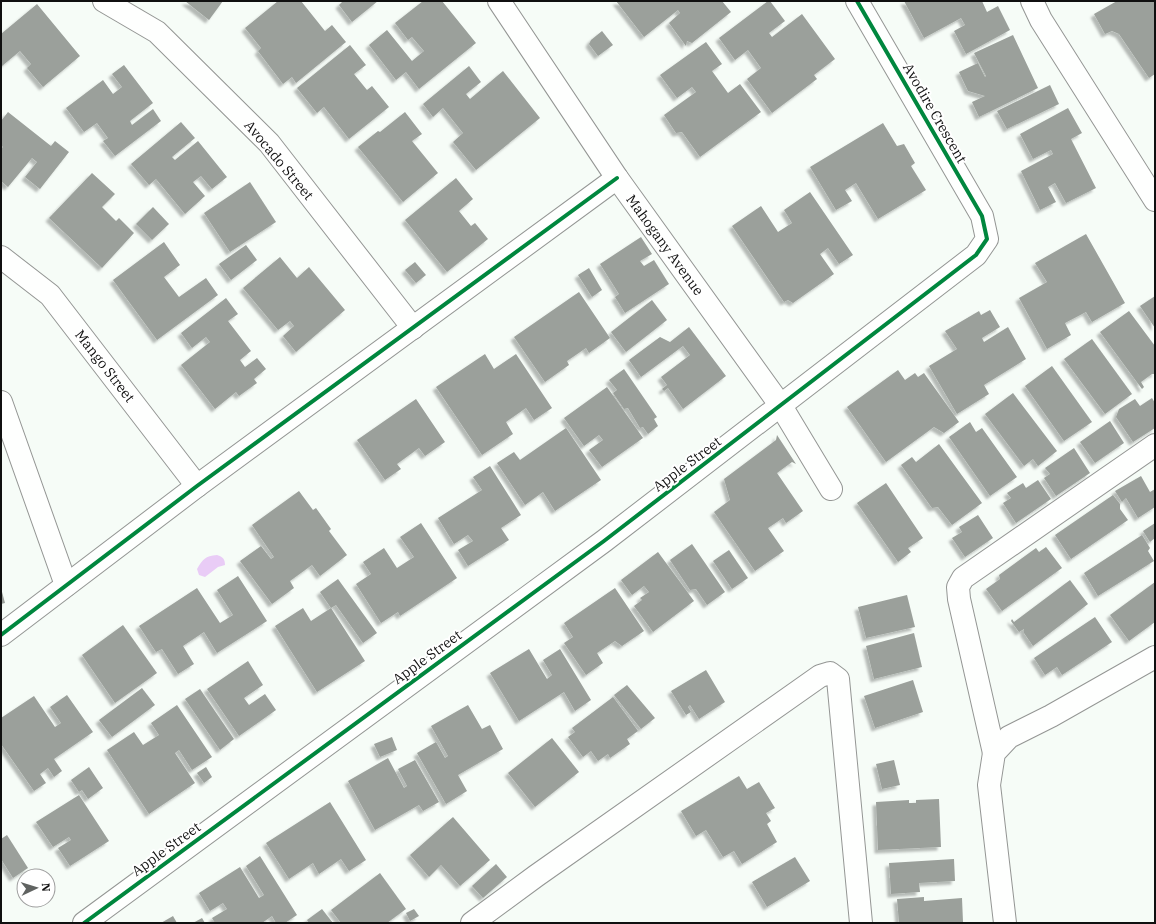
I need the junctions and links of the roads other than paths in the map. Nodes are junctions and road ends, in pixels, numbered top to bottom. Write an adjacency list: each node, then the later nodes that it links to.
1 (104, 1): 9 (street, Avocado Street)
2 (499, 1): 5 (street, Mahogany Avenue)
3 (857, 1): 7 (street, Avodire Crescent)
4 (1032, 1): 6 (street)
5 (617, 178): 9 (street); 11 (street, Mahogany Avenue)
6 (1155, 200)
7 (987, 239): 11 (street, Apple Street)
8 (1, 257): 13 (street, Mango Street)
9 (413, 328): 13 (street)
10 (1, 402): 15 (street)
11 (781, 406): 14 (street, Mahogany Avenue); 19 (street, Apple Street)
12 (1154, 449): 18 (street)
13 (198, 486): 15 (street)
14 (831, 489)
15 (66, 585): 16 (street)
16 (1, 635)
17 (1155, 657): 18 (street)
18 (994, 754): 22 (street)
19 (84, 923)
20 (472, 923): 21 (street)
21 (861, 923)
22 (1005, 923)

